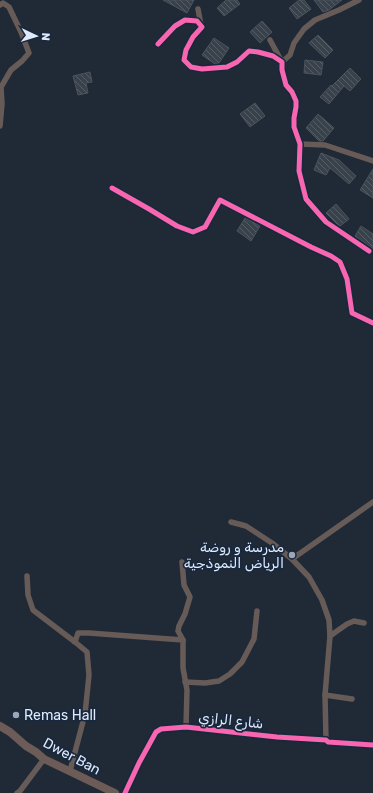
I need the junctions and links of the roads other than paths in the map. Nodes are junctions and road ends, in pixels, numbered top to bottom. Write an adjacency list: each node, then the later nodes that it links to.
1 (359, 0): 7 (street)
2 (3, 3): 8 (street)
3 (198, 9): 4 (street)
4 (202, 27): 6 (street); 7 (street)
5 (270, 40): 7 (street)
6 (158, 44)
7 (282, 62): 9 (street)
8 (0, 126)
9 (300, 144): 10 (street); 12 (street)
10 (373, 161)
11 (112, 188): 13 (street)
12 (369, 251)
13 (373, 323)
14 (373, 502): 16 (street)
15 (231, 522): 16 (street)
16 (292, 558): 21 (street)
17 (182, 562): 22 (street)
18 (27, 576): 23 (street)
19 (257, 611): 24 (street)
20 (364, 623): 21 (street)
21 (330, 636): 25 (street)
22 (183, 640): 23 (street); 24 (street)
23 (74, 642): 32 (street)
24 (185, 682): 28 (street)
25 (326, 696): 26 (street); 29 (street)
26 (352, 699)
27 (0, 726): 31 (street, Dwer Ban)
28 (186, 727): 29 (street, شارع الرازي); 35 (street, شارع الرازي)
29 (326, 740): 30 (street, شارع الرازي)
30 (373, 745)
31 (44, 759): 32 (street, Dwer Ban); 33 (street)
32 (70, 772): 34 (street, Dwer Ban)
33 (18, 793)
34 (115, 793)
35 (125, 793)

